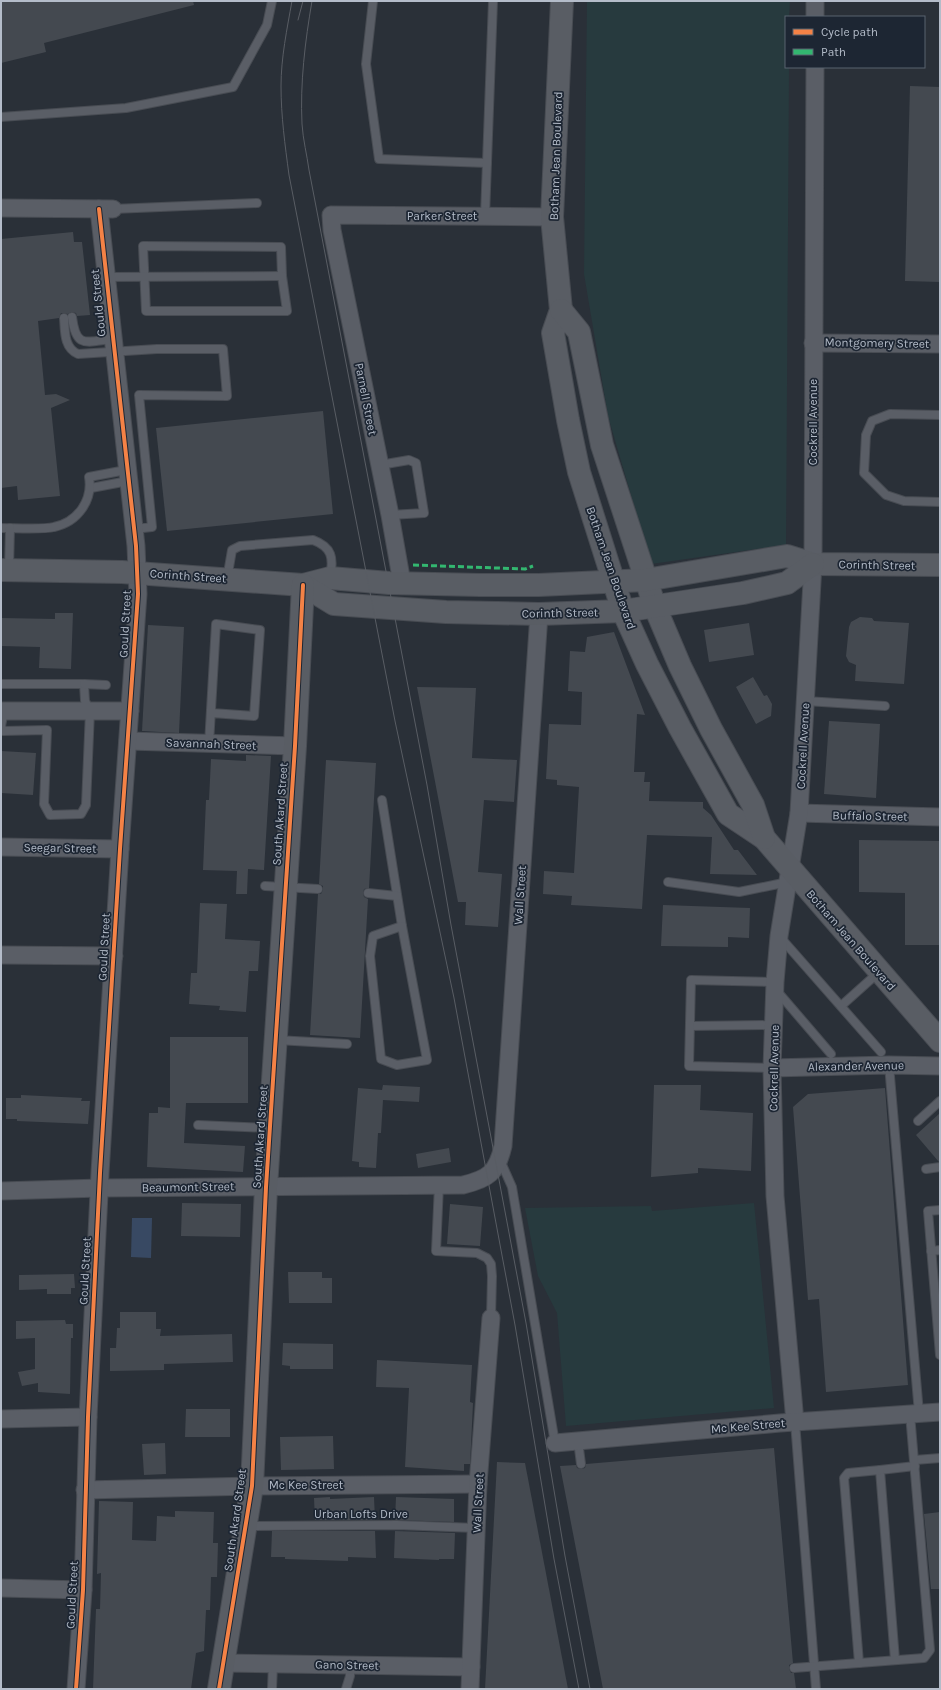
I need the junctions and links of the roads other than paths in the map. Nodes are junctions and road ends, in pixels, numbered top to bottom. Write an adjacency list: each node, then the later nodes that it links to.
1 (272, 1): 8 (lane)
2 (373, 1): 9 (lane)
3 (493, 1): 9 (lane)
4 (562, 1): 15 (main road, Botham Jean Boulevard)
5 (815, 1): 6 (street)
6 (815, 16)
7 (815, 68): 20 (street, Cockrell Avenue)
8 (1, 117)
9 (487, 163): 14 (lane)
10 (257, 203): 12 (lane)
11 (1, 208): 12 (street)
12 (106, 209): 18 (street, Gould Street)
13 (331, 215): 14 (street, Parker Street); 24 (street, Parnell Street)
14 (484, 216): 15 (street, Parker Street)
15 (552, 217): 19 (main road, Botham Jean Boulevard)
16 (143, 276): 17 (lane); 17 (lane); 17 (lane); 18 (lane)
17 (282, 276)
18 (106, 277): 22 (street, Gould Street)
19 (561, 310): 38 (main road, Botham Jean Boulevard); 39 (main road, Botham Jean Boulevard)
20 (813, 342): 21 (street, Montgomery Street); 32 (street, Cockrell Avenue)
21 (940, 344)
22 (113, 345): 22 (lane); 25 (street, Gould Street); 31 (lane)
23 (940, 415): 27 (lane)
24 (380, 465): 28 (street, Parnell Street); 28 (lane)
25 (127, 476): 26 (lane); 26 (lane); 31 (street, Gould Street)
26 (90, 488): 30 (lane)
27 (940, 502)
28 (390, 515): 40 (street, Parnell Street)
29 (1, 528): 30 (lane)
30 (10, 528): 34 (lane)
31 (134, 529): 35 (street, Gould Street)
32 (813, 564): 33 (main road, Corinth Street); 38 (main road, Corinth Street); 42 (main road, Corinth Street); 48 (street, Cockrell Avenue)
33 (940, 565)
34 (5, 570): 35 (main road, Corinth Street)
35 (138, 573): 37 (main road, Corinth Street); 52 (street, Gould Street)
36 (330, 578): 37 (lane); 40 (main road, Corinth Street); 41 (main road, Corinth Street)
37 (227, 579): 41 (main road, Corinth Street)
38 (646, 580): 39 (main road, Corinth Street); 42 (main road, Botham Jean Boulevard)
39 (614, 582): 40 (main road, Corinth Street); 43 (main road, Botham Jean Boulevard)
40 (402, 583)
41 (303, 585): 44 (main road, Corinth Street); 56 (main road, South Akard Street)
42 (655, 607): 43 (main road, Corinth Street); 60 (main road, Botham Jean Boulevard)
43 (623, 611): 44 (main road, Corinth Street); 60 (main road, Botham Jean Boulevard)
44 (539, 614): 89 (street, Wall Street)
45 (1, 684): 46 (lane)
46 (84, 684): 47 (lane); 51 (lane)
47 (106, 685)
48 (806, 701): 49 (lane); 58 (street, Cockrell Avenue)
49 (885, 706)
50 (2, 711): 51 (street); 51 (lane)
51 (90, 711): 52 (street)
52 (130, 711): 54 (street, Gould Street)
53 (212, 713): 53 (lane); 55 (lane)
54 (128, 741): 55 (street, Savannah Street); 62 (street, Gould Street)
55 (209, 744): 56 (street, Savannah Street)
56 (295, 746): 65 (main road, South Akard Street)
57 (382, 800): 68 (lane)
58 (799, 813): 59 (street, Buffalo Street); 63 (street, Cockrell Avenue)
59 (940, 817)
60 (764, 838): 63 (main road, Botham Jean Boulevard)
61 (1, 847): 62 (street, Seegar Street)
62 (120, 849): 72 (street, Gould Street)
63 (790, 876): 64 (lane); 70 (street, Cockrell Avenue); 73 (main road, Botham Jean Boulevard)
64 (668, 882)
65 (275, 887): 66 (lane); 78 (main road, South Akard Street)
66 (318, 889)
67 (368, 893): 68 (lane)
68 (397, 896): 69 (lane)
69 (402, 926): 69 (lane)
70 (779, 936): 74 (street, Cockrell Avenue); 75 (lane)
71 (1, 955): 72 (street)
72 (114, 956): 94 (street, Gould Street)
73 (879, 972): 75 (lane); 79 (main road, Botham Jean Boulevard)
74 (775, 986): 76 (street, Cockrell Avenue); 77 (lane); 81 (lane)
75 (841, 1006): 82 (lane)
76 (774, 1025): 77 (lane); 84 (street, Cockrell Avenue)
77 (690, 1026): 84 (lane)
78 (276, 1040): 80 (lane); 88 (main road, South Akard Street)
79 (940, 1041)
80 (348, 1044)
81 (831, 1054)
82 (885, 1059): 83 (street, Alexander Avenue); 84 (street, Alexander Avenue); 104 (lane)
83 (940, 1066)
84 (772, 1068): 107 (street, Cockrell Avenue)
85 (940, 1101): 86 (lane)
86 (918, 1121)
87 (198, 1125): 88 (lane)
88 (270, 1128): 93 (main road, South Akard Street)
89 (496, 1166): 92 (street, Beaumont Street); 109 (lane)
90 (940, 1167): 91 (lane)
91 (926, 1169)
92 (439, 1185): 93 (street, Beaumont Street); 100 (lane)
93 (266, 1187): 94 (street, Beaumont Street); 115 (main road, South Akard Street)
94 (100, 1188): 95 (street, Beaumont Street); 105 (street, Gould Street)
95 (1, 1191)
96 (940, 1210): 98 (lane)
97 (940, 1250): 98 (lane)
98 (931, 1251): 99 (lane)
99 (937, 1291): 101 (lane)
100 (490, 1318): 114 (street, Wall Street)
101 (939, 1332): 102 (lane)
102 (940, 1355)
103 (940, 1412): 104 (street, Mc Kee Street)
104 (915, 1413): 107 (street, Mc Kee Street); 111 (lane)
105 (88, 1417): 106 (street); 116 (street, Gould Street)
106 (1, 1419)
107 (795, 1422): 108 (street, Mc Kee Street); 127 (lane)
108 (578, 1441): 109 (street, Mc Kee Street); 112 (lane)
109 (556, 1443)
110 (940, 1458): 111 (lane)
111 (915, 1463): 113 (lane); 121 (lane)
112 (581, 1464)
113 (880, 1470): 121 (lane); 123 (lane)
114 (478, 1484): 115 (street, Mc Kee Street); 118 (street, Wall Street)
115 (252, 1486): 116 (street, Mc Kee Street); 117 (main road, South Akard Street)
116 (85, 1490): 120 (street, Gould Street)
117 (245, 1526): 118 (lane, Urban Lofts Drive); 122 (main road, South Akard Street)
118 (476, 1528): 126 (street, Wall Street)
119 (1, 1588): 120 (street)
120 (83, 1590): 129 (street, Gould Street)
121 (895, 1660): 123 (lane)
122 (223, 1663): 124 (street, Gano Street); 130 (main road, South Akard Street)
123 (859, 1663): 127 (lane)
124 (273, 1664): 125 (street, Gano Street); 131 (lane)
125 (350, 1665): 126 (street, Gano Street); 132 (lane)
126 (471, 1667): 133 (street, Wall Street)
127 (814, 1667): 128 (lane); 134 (lane)
128 (794, 1668)
129 (76, 1689)
130 (219, 1689)
131 (272, 1689)
132 (346, 1689)
133 (470, 1689)
134 (816, 1689)

